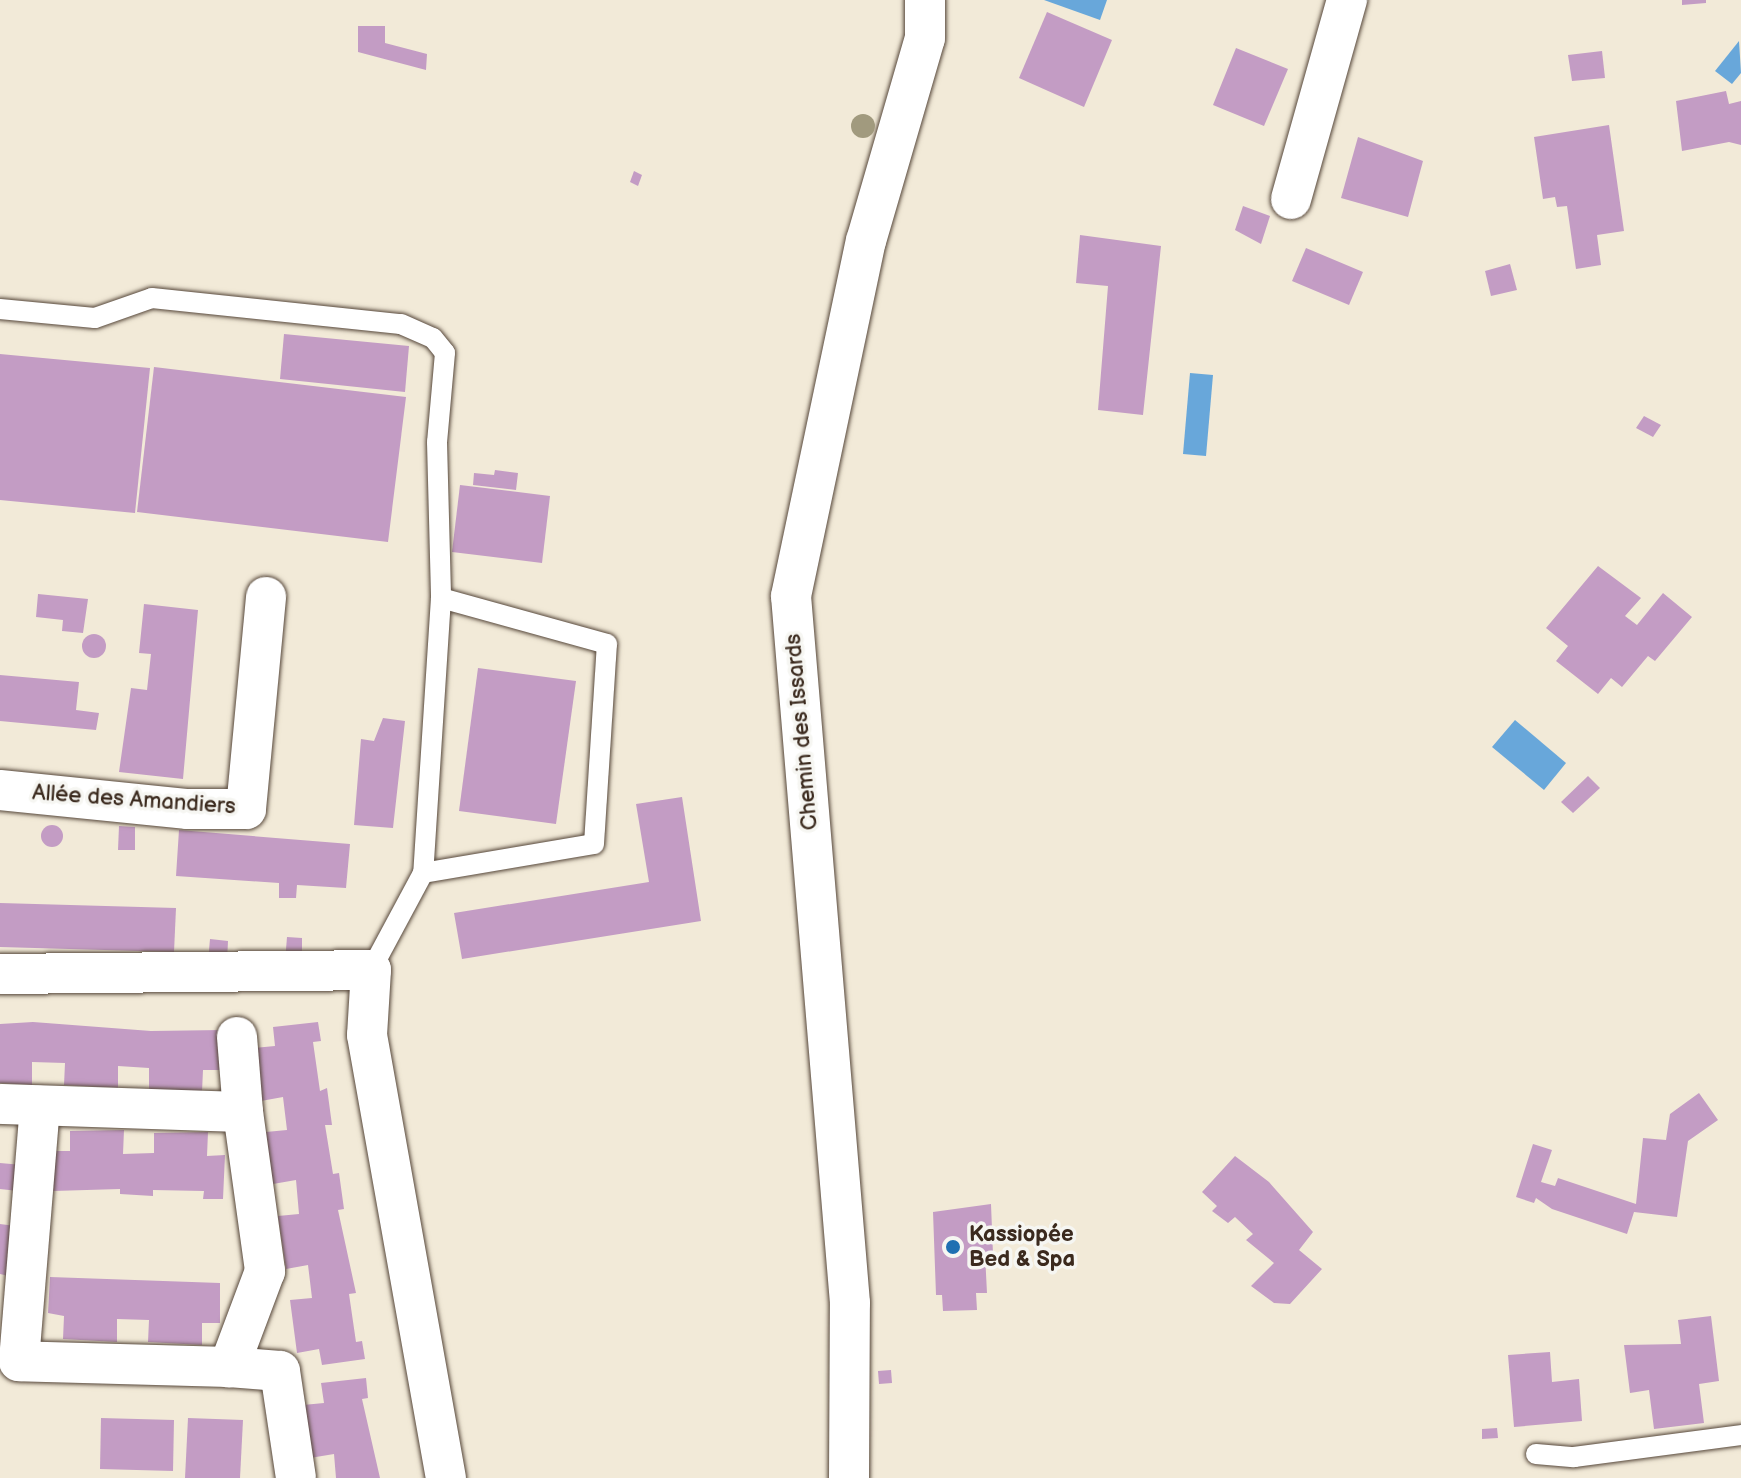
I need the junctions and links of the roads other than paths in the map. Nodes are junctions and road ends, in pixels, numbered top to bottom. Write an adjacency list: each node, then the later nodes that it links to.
1 (925, 0): 20 (street, Chemin des Issards)
2 (1347, 0): 3 (street)
3 (1291, 199)
4 (0, 309): 6 (lane)
5 (266, 597): 7 (street, Allée des Amandiers)
6 (441, 598): 8 (lane); 8 (lane)
7 (0, 790)
8 (423, 873): 9 (lane)
9 (371, 970): 10 (street); 19 (street)
10 (0, 974)
11 (237, 1037): 14 (street)
12 (0, 1104): 13 (street)
13 (40, 1106): 14 (street); 15 (street)
14 (243, 1112): 15 (street)
15 (229, 1367): 18 (street)
16 (1741, 1435): 17 (lane)
17 (1536, 1454)
18 (296, 1478)
19 (446, 1478)
20 (849, 1478)

